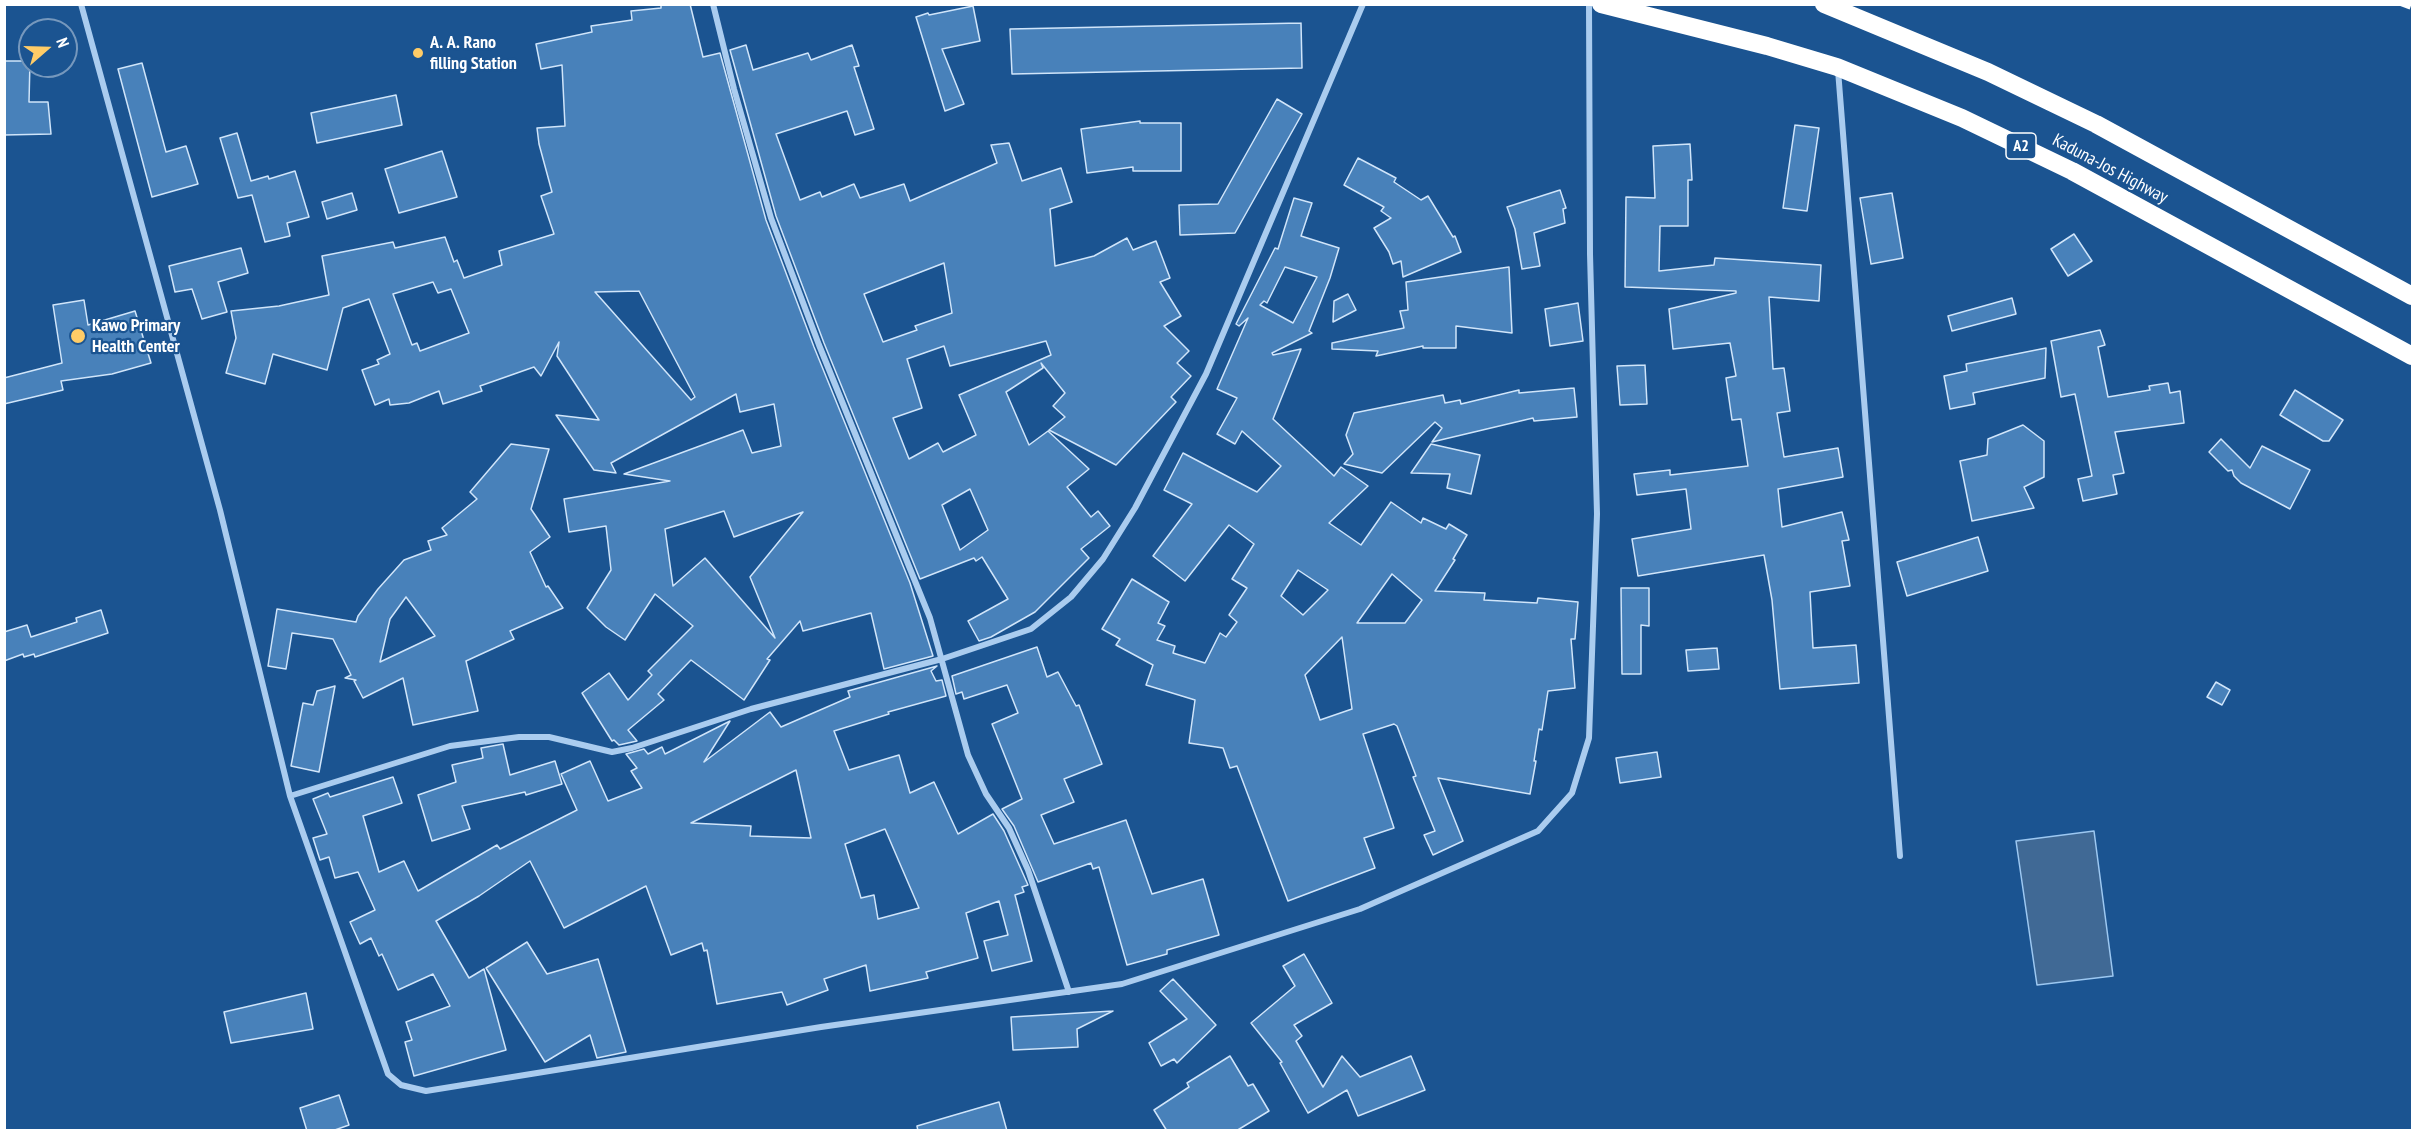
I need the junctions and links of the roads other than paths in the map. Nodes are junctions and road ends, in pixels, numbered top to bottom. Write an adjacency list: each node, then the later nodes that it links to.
1 (81, 4): 11 (street)
2 (713, 4): 10 (street)
3 (1363, 4): 10 (street)
4 (1589, 4): 13 (street)
5 (1601, 4): 7 (highway, Kaduna-Jos Highway / A2)
6 (1824, 4): 8 (highway, Kaduna-Jos Highway)
7 (1837, 67): 9 (highway, Kaduna-Jos Highway / A2); 12 (street)
8 (2412, 296)
9 (2412, 356)
10 (942, 659): 11 (street); 13 (street)
11 (290, 796): 13 (street)
12 (1900, 856)
13 (1069, 992)

